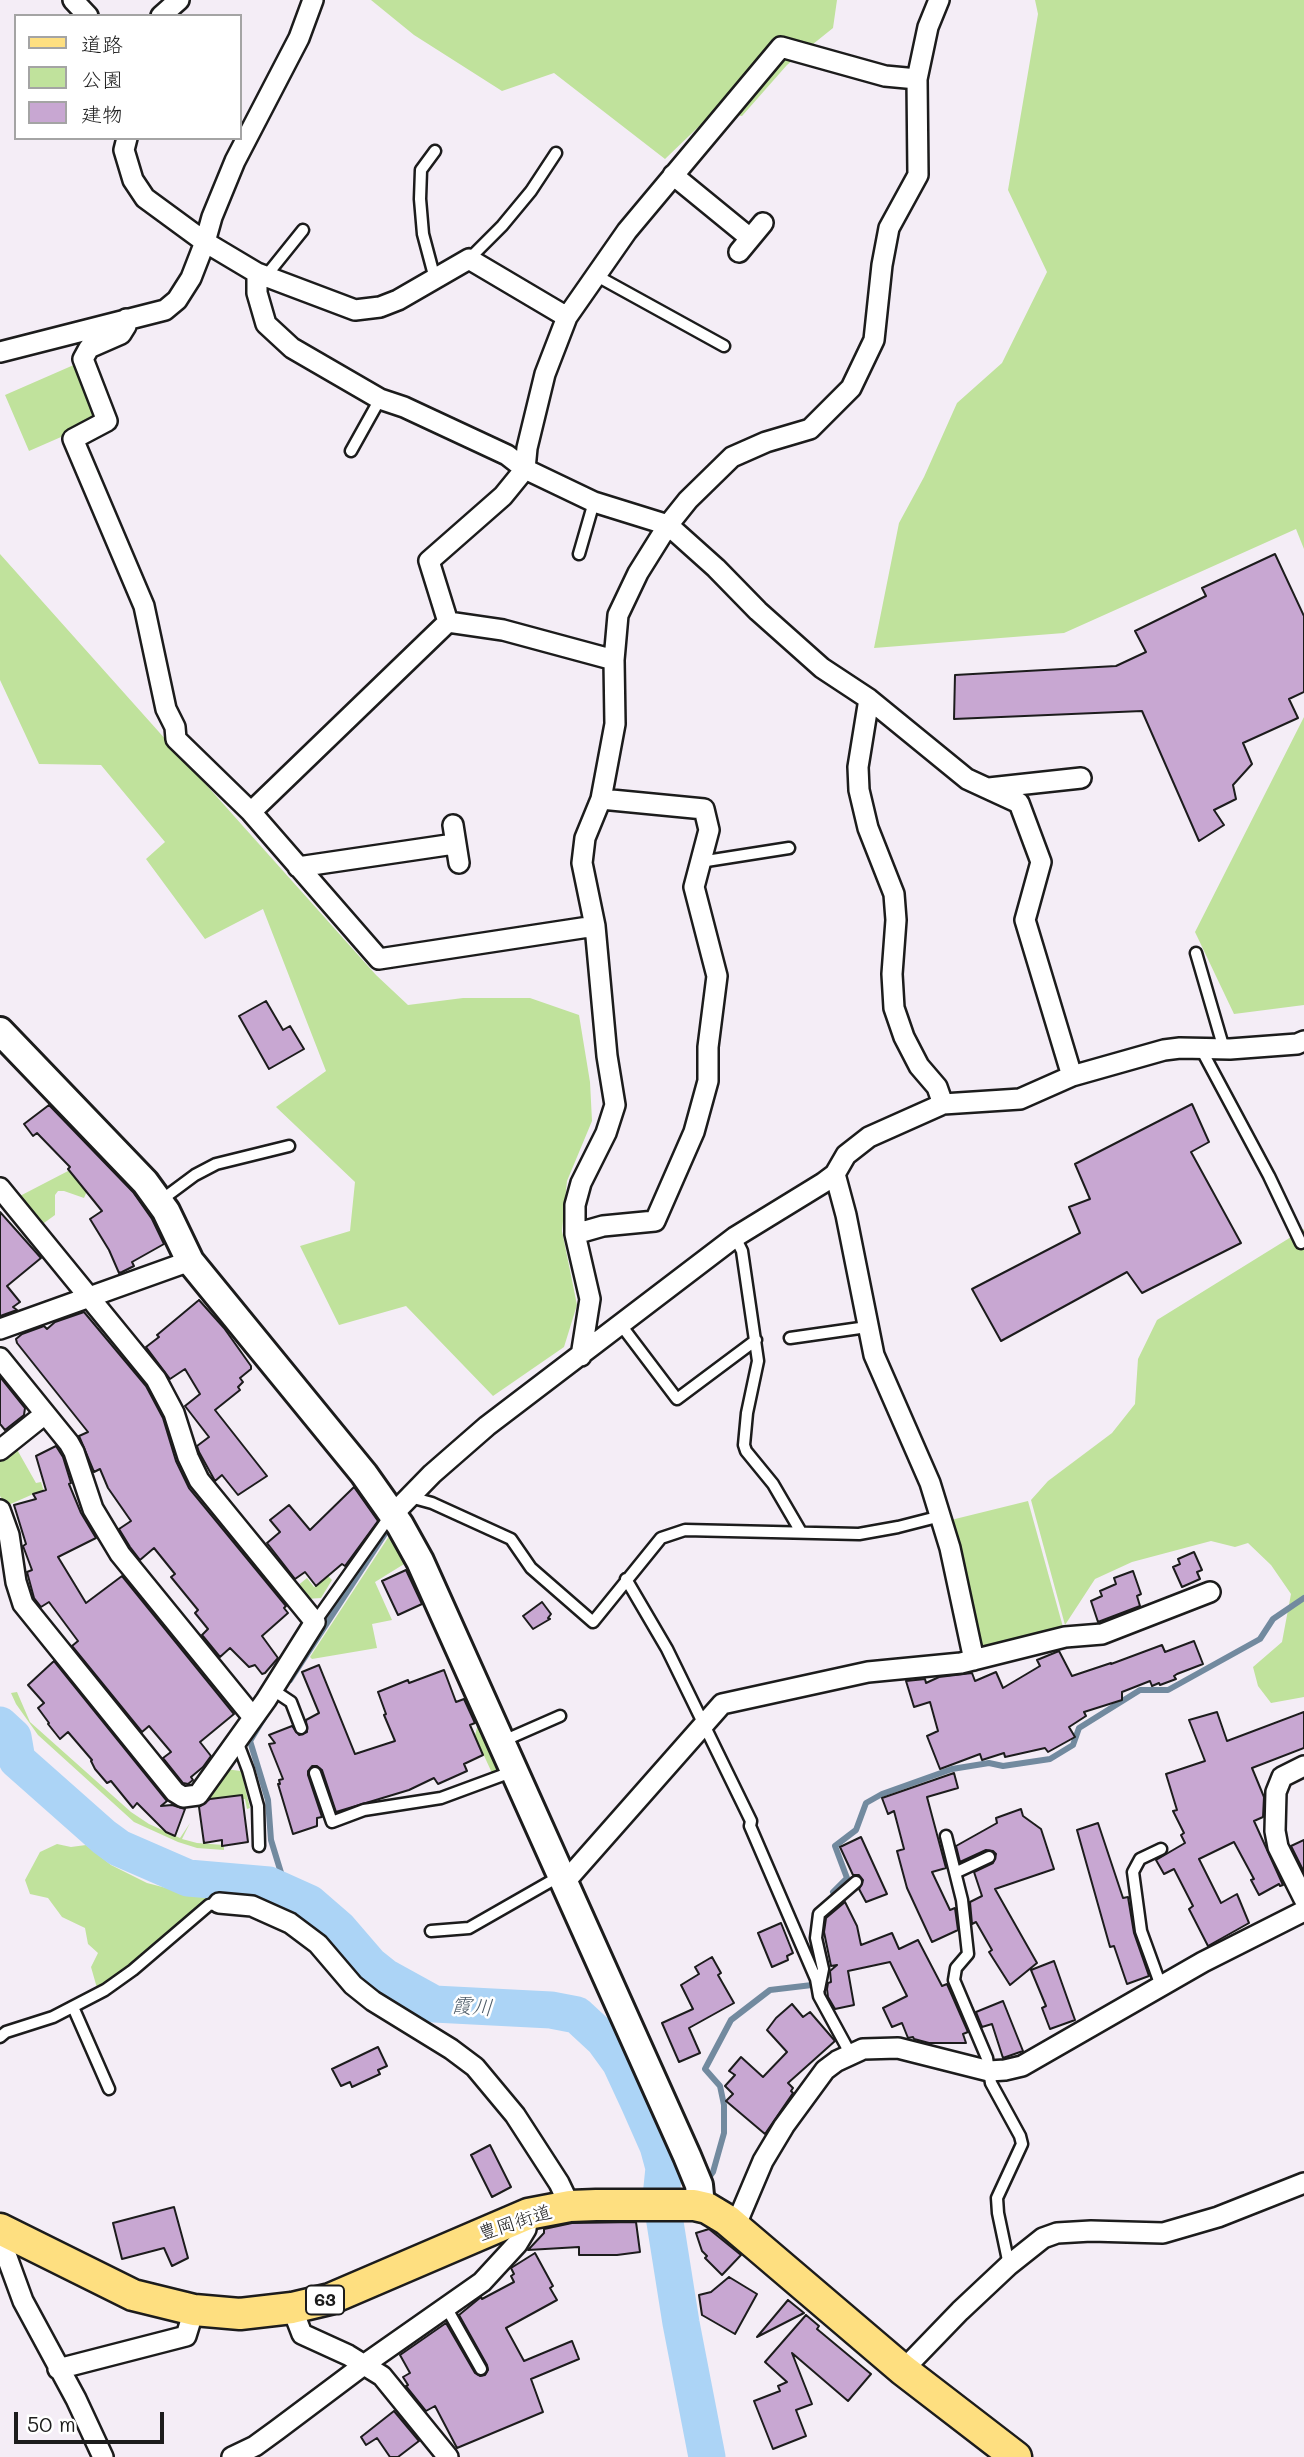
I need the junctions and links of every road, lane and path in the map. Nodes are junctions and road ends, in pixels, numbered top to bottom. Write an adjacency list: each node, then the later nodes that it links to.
1 (73, 0): 5 (street)
2 (179, 0): 6 (street)
3 (313, 0): 14 (street)
4 (939, 0): 7 (street)
5 (86, 14)
6 (163, 14)
7 (917, 79): 11 (street); 27 (street)
8 (126, 140): 14 (street)
9 (435, 151): 18 (lane)
10 (556, 153): 15 (lane)
11 (673, 175): 13 (street); 17 (street)
12 (303, 230): 16 (lane)
13 (751, 238)
14 (205, 242): 16 (street); 20 (street)
15 (469, 259): 18 (street); 19 (street)
16 (262, 275): 18 (street); 23 (street)
17 (597, 276): 19 (street); 21 (lane)
18 (435, 279)
19 (567, 317): 25 (street)
20 (126, 320): 22 (street); 35 (street)
21 (724, 346)
22 (0, 352)
23 (380, 399): 24 (lane); 25 (street)
24 (351, 451)
25 (525, 469): 26 (street); 29 (street)
26 (594, 502): 27 (street); 28 (lane)
27 (668, 525): 30 (street); 31 (street)
28 (579, 554)
29 (448, 622): 30 (street); 35 (street)
30 (614, 660): 34 (street)
31 (869, 699): 33 (street); 47 (street)
32 (1081, 778): 33 (street)
33 (989, 788): 46 (street)
34 (601, 799): 38 (street); 40 (street)
35 (251, 812): 39 (street)
36 (455, 844): 39 (street)
37 (789, 848): 38 (lane)
38 (699, 862): 52 (street)
39 (298, 867): 40 (street)
40 (594, 926): 52 (street)
41 (1196, 953): 45 (lane)
42 (0, 1031): 51 (street)
43 (1304, 1041): 45 (street)
44 (1201, 1049): 45 (street); 46 (street); 54 (lane)
45 (1224, 1049)
46 (1072, 1076): 47 (street)
47 (943, 1104): 49 (street)
48 (289, 1146): 51 (lane)
49 (835, 1174): 53 (street); 58 (street)
50 (0, 1188): 56 (street)
51 (160, 1202): 55 (street)
52 (575, 1234): 62 (street)
53 (734, 1237): 57 (street); 61 (lane)
54 (1301, 1243)
55 (190, 1261): 56 (street); 66 (street)
56 (89, 1297): 59 (street); 72 (street)
57 (621, 1325): 61 (lane); 62 (street)
58 (867, 1327): 60 (lane); 68 (street)
59 (0, 1329)
60 (790, 1338)
61 (756, 1340): 69 (lane)
62 (581, 1356): 66 (street)
63 (0, 1358): 64 (street)
64 (45, 1414): 65 (street); 75 (street)
65 (0, 1450)
66 (402, 1506): 70 (lane); 72 (lane); 80 (street)
67 (0, 1510): 79 (street)
68 (941, 1516): 69 (lane); 73 (street)
69 (802, 1532): 70 (lane)
70 (626, 1579): 77 (lane)
71 (1210, 1592): 73 (street)
72 (315, 1622): 74 (street)
73 (974, 1660): 77 (street)
74 (279, 1694): 75 (street); 78 (lane)
75 (252, 1716): 79 (street)
76 (560, 1716): 80 (lane)
77 (703, 1724): 89 (street); 96 (lane)
78 (301, 1728)
79 (236, 1741): 85 (lane)
80 (501, 1741): 82 (street)
81 (1304, 1766): 91 (street)
82 (514, 1771): 83 (lane); 89 (street)
83 (315, 1773)
84 (946, 1836): 88 (lane)
85 (259, 1846)
86 (1161, 1849): 95 (lane)
87 (989, 1857): 88 (lane)
88 (957, 1872): 100 (lane)
89 (563, 1879): 94 (lane); 103 (street)
90 (856, 1882): 96 (lane)
91 (1304, 1899)
92 (219, 1903): 97 (lane); 104 (street)
93 (1304, 1911): 95 (street)
94 (431, 1931)
95 (1161, 1986): 100 (street)
96 (819, 1989): 99 (lane)
97 (73, 2007): 98 (lane); 101 (lane)
98 (0, 2036)
99 (850, 2053): 100 (street); 106 (street)
100 (989, 2071): 109 (lane)
101 (109, 2089)
102 (1304, 2183): 109 (street)
103 (677, 2205): 104 (main road, 豊岡街道 / 63); 106 (main road)
104 (570, 2206): 105 (main road, 豊岡街道 / 63)
105 (528, 2214): 110 (street); 111 (main road, 豊岡街道 / 63)
106 (735, 2227): 116 (main road)
107 (0, 2229): 112 (main road, 豊岡街道 / 63)
108 (0, 2238): 114 (street)
109 (1009, 2265): 116 (street)
110 (446, 2307): 113 (street); 115 (lane)
111 (292, 2308): 112 (main road, 豊岡街道 / 63); 113 (street)
112 (194, 2311): 114 (street)
113 (365, 2364): 118 (street); 119 (street)
114 (58, 2369): 117 (street)
115 (481, 2369)
116 (903, 2370): 120 (main road)
117 (103, 2457)
118 (232, 2457)
119 (448, 2457)
120 (1016, 2457)

